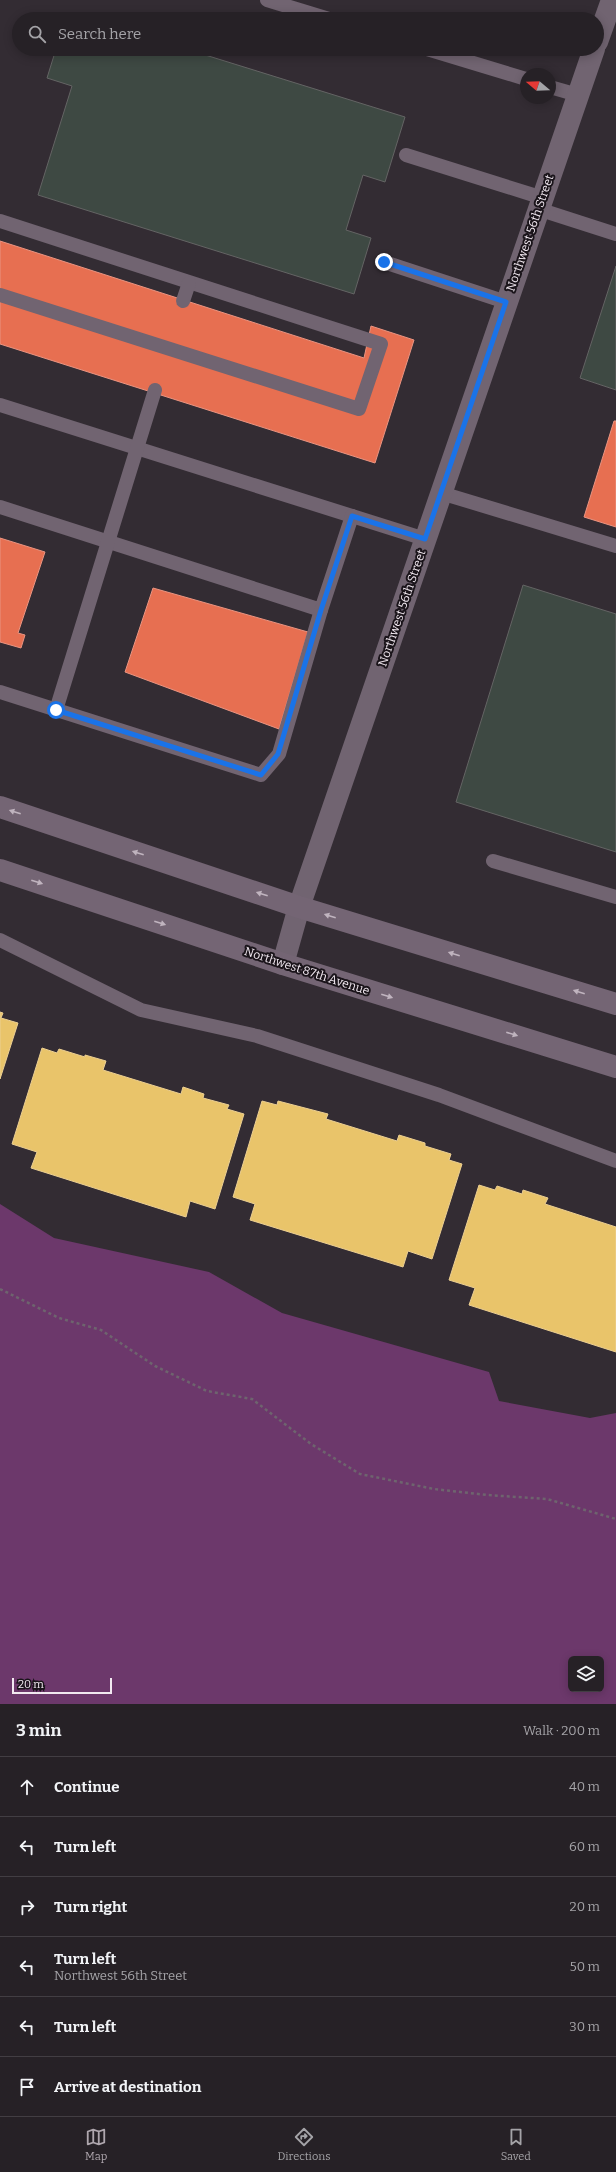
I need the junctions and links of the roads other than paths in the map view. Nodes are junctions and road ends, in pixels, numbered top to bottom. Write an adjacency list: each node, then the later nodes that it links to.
1 (267, 0): 3 (lane)
2 (612, 0): 4 (street)
3 (306, 12)
4 (606, 30)
5 (450, 56): 7 (lane)
6 (592, 56): 9 (street, Northwest 56th Street)
7 (520, 77)
8 (556, 89): 9 (lane)
9 (578, 95): 11 (street, Northwest 56th Street)
10 (406, 155): 11 (lane)
11 (541, 203): 13 (lane); 18 (street, Northwest 56th Street)
12 (0, 221): 15 (lane)
13 (616, 234)
14 (384, 262): 18 (lane)
15 (189, 283): 16 (lane); 17 (lane)
16 (0, 295)
17 (183, 301)
18 (506, 302): 22 (street, Northwest 56th Street)
19 (155, 390): 21 (lane)
20 (0, 405): 21 (lane)
21 (137, 448): 24 (lane); 26 (lane)
22 (441, 493): 25 (street, Northwest 56th Street); 27 (lane)
23 (0, 508): 26 (lane)
24 (352, 516): 25 (lane); 28 (lane)
25 (425, 539): 35 (street, Northwest 56th Street)
26 (108, 542): 28 (lane); 30 (lane)
27 (616, 546)
28 (321, 610): 30 (lane)
29 (0, 692): 30 (lane)
30 (56, 710)
31 (0, 807): 35 (main road, one-way to 31)
32 (493, 861): 34 (lane)
33 (0, 870): 37 (main road, Northwest 87th Avenue, one-way to 37)
34 (616, 897)
35 (299, 907): 37 (street, Northwest 56th Street); 38 (main road, one-way to 35)
36 (0, 940): 40 (lane)
37 (283, 964): 39 (main road, Northwest 87th Avenue, one-way to 39)
38 (616, 1004)
39 (616, 1067)
40 (616, 1161)

